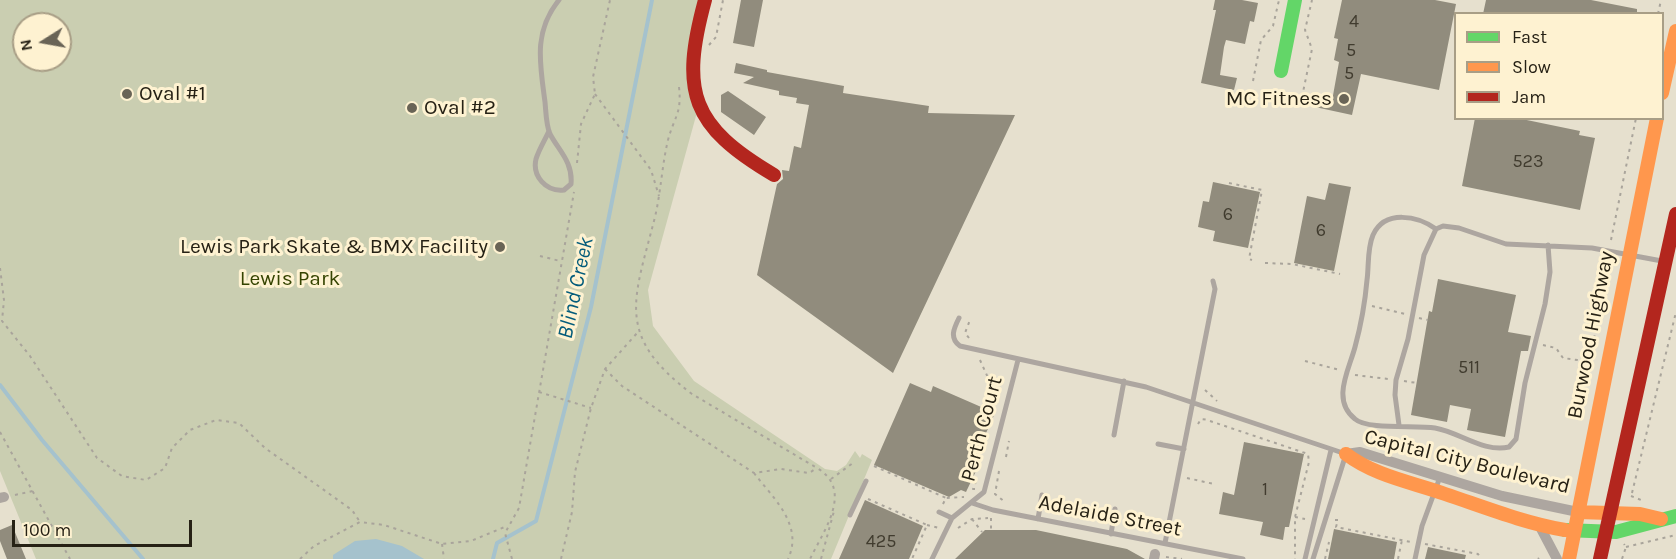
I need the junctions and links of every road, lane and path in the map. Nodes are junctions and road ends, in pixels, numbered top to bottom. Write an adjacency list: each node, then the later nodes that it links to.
1 (559, 0): 18 (lane)
2 (610, 0): 14 (path)
3 (705, 0): 20 (main road)
4 (723, 0): 9 (path)
5 (1279, 0): 11 (path)
6 (1295, 0): 10 (main road)
7 (1311, 0): 15 (path)
8 (1676, 31): 12 (main road)
9 (705, 48)
10 (1281, 71)
11 (1253, 81)
12 (1664, 84)
13 (679, 87): 23 (path)
14 (595, 94): 19 (path); 23 (path)
15 (1302, 97)
16 (1636, 120): 26 (path)
17 (1657, 120): 28 (main road, Burwood Highway)
18 (549, 131): 18 (lane)
19 (576, 171)
20 (774, 175)
21 (575, 183): 31 (path)
22 (1229, 183): 30 (path)
23 (659, 199): 45 (path)
24 (1676, 214): 32 (main road)
25 (1436, 229): 27 (lane); 63 (lane); 63 (lane)
26 (1611, 240)
27 (1548, 245): 28 (lane); 63 (lane)
28 (1628, 254): 32 (lane); 102 (main road, Burwood Highway)
29 (540, 256): 31 (path)
30 (1252, 260)
31 (561, 261): 58 (path)
32 (1665, 261): 103 (main road)
33 (1264, 263): 36 (path)
34 (0, 268): 113 (path)
35 (1604, 268): 46 (path)
36 (1340, 274)
37 (1213, 281): 59 (lane)
38 (1370, 305): 40 (path)
39 (1676, 312): 91 (path)
40 (1405, 314)
41 (959, 318): 47 (lane)
42 (1418, 318): 44 (path)
43 (970, 320): 47 (path)
44 (1428, 320)
45 (638, 332): 50 (path); 75 (path)
46 (1540, 345)
47 (982, 351): 48 (lane); 62 (path)
48 (1018, 360): 54 (lane); 89 (lane, Perth Court)
49 (1305, 361): 51 (path)
50 (605, 369): 61 (path); 78 (path)
51 (1342, 370)
52 (1353, 374): 53 (path)
53 (1391, 379)
54 (1124, 381): 59 (lane); 66 (lane)
55 (1401, 381): 57 (path)
56 (1204, 383): 60 (path)
57 (1417, 383)
58 (538, 392): 61 (path); 116 (path)
59 (1193, 401): 68 (lane); 69 (lane)
60 (1217, 401)
61 (591, 408): 137 (path)
62 (996, 412)
63 (1399, 424)
64 (1196, 426): 146 (path)
65 (0, 432): 88 (path)
66 (1114, 435)
67 (1158, 444): 68 (lane)
68 (1184, 449): 79 (lane)
69 (1332, 450): 70 (lane); 147 (lane, Capital City Boulevard)
70 (1346, 454): 80 (street, Capital City Boulevard); 87 (main road, Capital City Boulevard); 148 (lane, Capital City Boulevard)
71 (1006, 457): 72 (path)
72 (1002, 460)
73 (853, 463): 81 (path)
74 (874, 466): 93 (path)
75 (817, 468): 78 (path); 81 (path)
76 (1000, 470): 99 (path)
77 (980, 471): 85 (path)
78 (754, 473): 138 (path)
79 (1179, 476): 84 (path); 128 (lane)
80 (1440, 477): 87 (lane); 102 (street, Capital City Boulevard)
81 (831, 479): 95 (path)
82 (866, 481): 94 (lane)
83 (971, 481): 85 (path)
84 (1214, 483)
85 (975, 484): 86 (path)
86 (973, 489): 89 (path); 93 (path)
87 (1435, 490): 114 (main road, Capital City Boulevard); 151 (lane)
88 (33, 491): 92 (path); 133 (path)
89 (984, 492): 98 (lane, Perth Court)
90 (1042, 495): 109 (lane)
91 (1631, 496): 96 (path); 97 (path)
92 (2, 497)
93 (946, 498): 101 (path)
94 (857, 500): 104 (lane); 141 (path)
95 (836, 502): 139 (path); 140 (path)
96 (1629, 502)
97 (1647, 502)
98 (972, 503): 106 (lane, Perth Court); 109 (lane, Adelaide Street)
99 (1012, 504)
100 (1114, 509): 123 (lane)
101 (939, 512): 106 (lane); 115 (path)
102 (1578, 512): 103 (main road); 119 (main road, Burwood Highway)
103 (1609, 514): 111 (main road); 121 (main road)
104 (850, 515)
105 (1676, 516): 111 (main road)
106 (952, 518): 142 (lane)
107 (991, 518): 108 (path); 112 (path); 118 (path)
108 (972, 519): 120 (path); 122 (path)
109 (1038, 519): 123 (lane, Adelaide Street)
110 (1335, 519): 117 (path)
111 (1661, 519): 121 (main road, Capital City Boulevard)
112 (1002, 521)
113 (360, 522): 129 (path); 134 (path)
114 (1538, 523): 119 (main road, Capital City Boulevard); 152 (street)
115 (933, 525)
116 (507, 526): 129 (path); 136 (path)
117 (1336, 527)
118 (991, 530)
119 (1574, 530): 121 (main road, Capital City Boulevard); 153 (main road, Burwood Highway)
120 (982, 532)
121 (1604, 533): 154 (main road)
122 (953, 534)
123 (1111, 534): 128 (lane, Adelaide Street)
124 (1676, 535): 130 (path)
125 (1329, 538): 149 (path)
126 (1620, 539): 130 (path)
127 (1402, 540): 150 (path)
128 (1165, 543): 131 (lane, Adelaide Street)
129 (442, 544): 135 (path)
130 (1626, 547): 155 (path)
131 (1197, 549): 144 (lane); 145 (lane, Adelaide Street)
132 (1154, 556): 143 (path)
133 (70, 559)
134 (300, 559)
135 (444, 559)
136 (512, 559)
137 (561, 559)
138 (788, 559)
139 (810, 559)
140 (821, 559)
141 (912, 559)
142 (932, 559)
143 (1182, 559)
144 (1199, 559)
145 (1243, 559)
146 (1295, 559)
147 (1305, 559)
148 (1313, 559)
149 (1325, 559)
150 (1398, 559)
151 (1414, 559)
152 (1557, 559)
153 (1569, 559)
154 (1600, 559)
155 (1622, 559)

